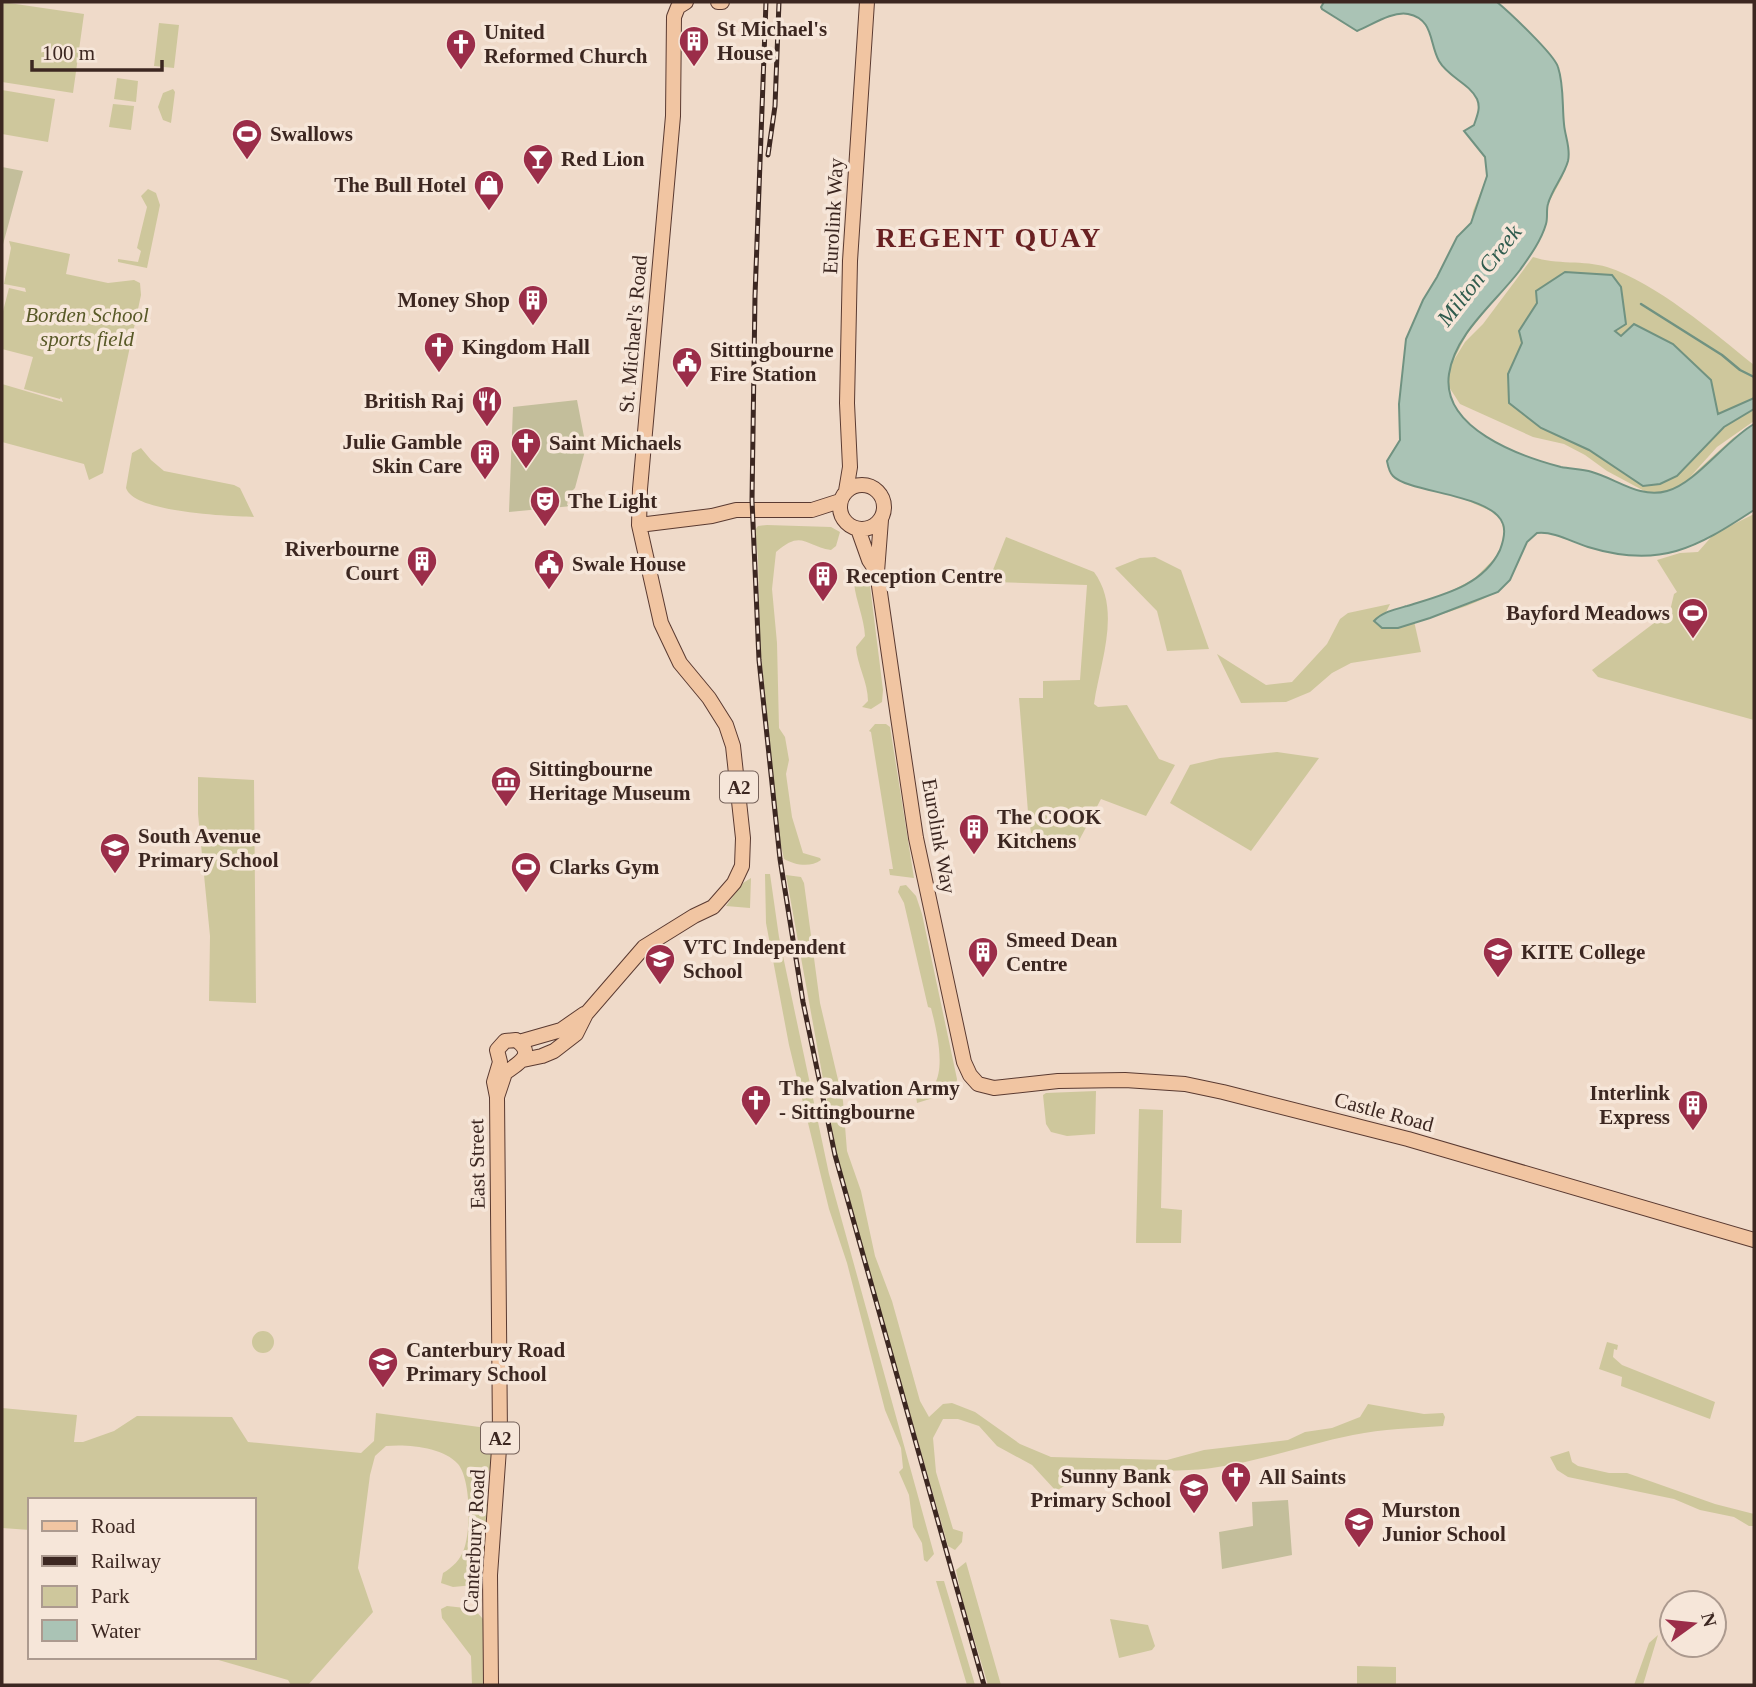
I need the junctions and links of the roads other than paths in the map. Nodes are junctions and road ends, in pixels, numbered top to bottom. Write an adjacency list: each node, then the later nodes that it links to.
1 (686, 2): 9 (main road, St. Michael's Road / A2)
2 (867, 2): 3 (main road, Eurolink Way)
3 (848, 433): 4 (main road, Eurolink Way); 5 (main road, Eurolink Way)
4 (869, 485): 5 (main road); 8 (main road)
5 (843, 496): 6 (main road); 7 (main road)
6 (812, 509): 7 (main road); 9 (main road)
7 (843, 519): 10 (main road)
8 (881, 520): 10 (main road); 11 (main road, Eurolink Way)
9 (639, 526): 12 (main road, St. Michael's Road / A2)
10 (858, 529): 11 (main road, Eurolink Way)
11 (877, 572): 15 (main road, Eurolink Way)
12 (590, 1009): 13 (main road, St. Michael's Road / A2); 14 (main road, St. Michael's Road / A2)
13 (519, 1042): 14 (main road, East Street / A2); 14 (main road, A2)
14 (512, 1063): 16 (main road, East Street / A2)
15 (994, 1088): 17 (main road, Castle Road)
16 (500, 1230): 18 (main road, Canterbury Road / A2)
17 (1754, 1240)
18 (491, 1685)

